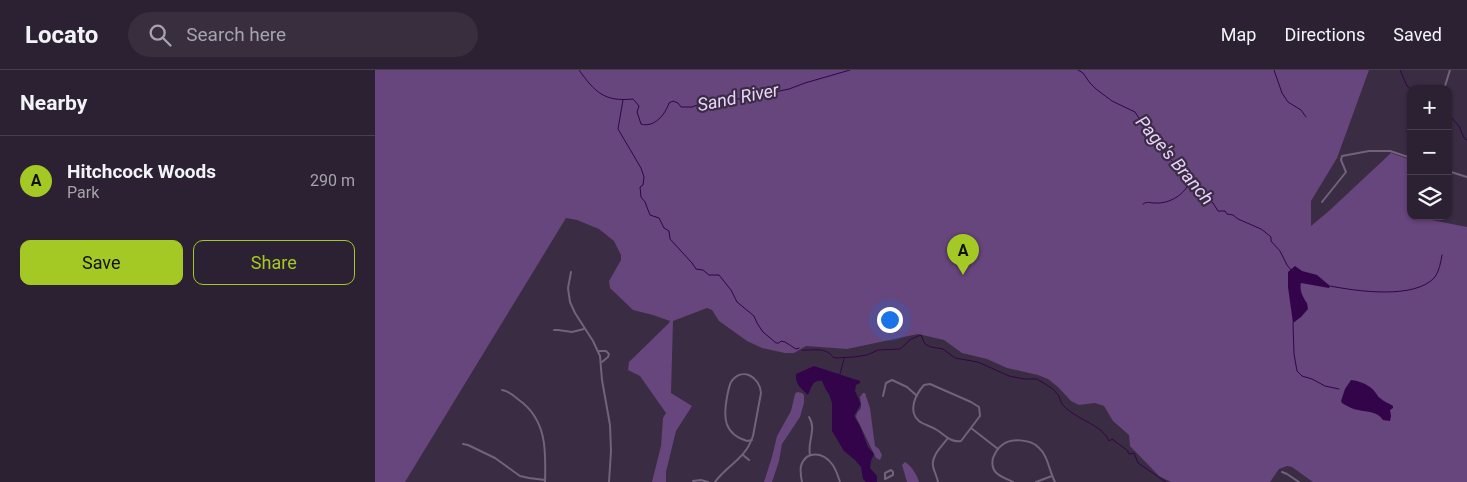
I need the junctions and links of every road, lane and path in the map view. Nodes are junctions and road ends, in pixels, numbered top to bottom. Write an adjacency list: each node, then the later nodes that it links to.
1 (1450, 70): 2 (street)
2 (1445, 85)
3 (1407, 156): 6 (street)
4 (1452, 172): 5 (street)
5 (1467, 177)
6 (1322, 202)
7 (571, 272): 8 (street)
8 (584, 329): 9 (street); 10 (street)
9 (553, 330)
10 (599, 351): 11 (street); 11 (street)
11 (601, 364): 31 (street)
12 (502, 390): 29 (street)
13 (916, 395): 14 (street); 18 (street); 19 (street)
14 (883, 396)
15 (760, 398): 16 (street); 20 (street); 20 (street)
16 (765, 399)
17 (809, 417): 24 (street)
18 (971, 428): 19 (street); 22 (street)
19 (948, 438): 37 (street)
20 (752, 440): 23 (street)
21 (463, 444): 29 (street)
22 (998, 448): 27 (street); 38 (street)
23 (743, 455): 25 (street); 33 (street)
24 (810, 455): 34 (street); 35 (street)
25 (749, 460)
26 (1282, 472): 41 (street)
27 (1052, 476): 39 (street); 40 (street)
28 (885, 478): 36 (street)
29 (545, 481)
30 (693, 481): 32 (street)
31 (609, 482)
32 (708, 482)
33 (715, 482)
34 (802, 482)
35 (840, 482)
36 (883, 482)
37 (938, 482)
38 (1013, 482)
39 (1036, 482)
40 (1055, 482)
41 (1299, 482)

